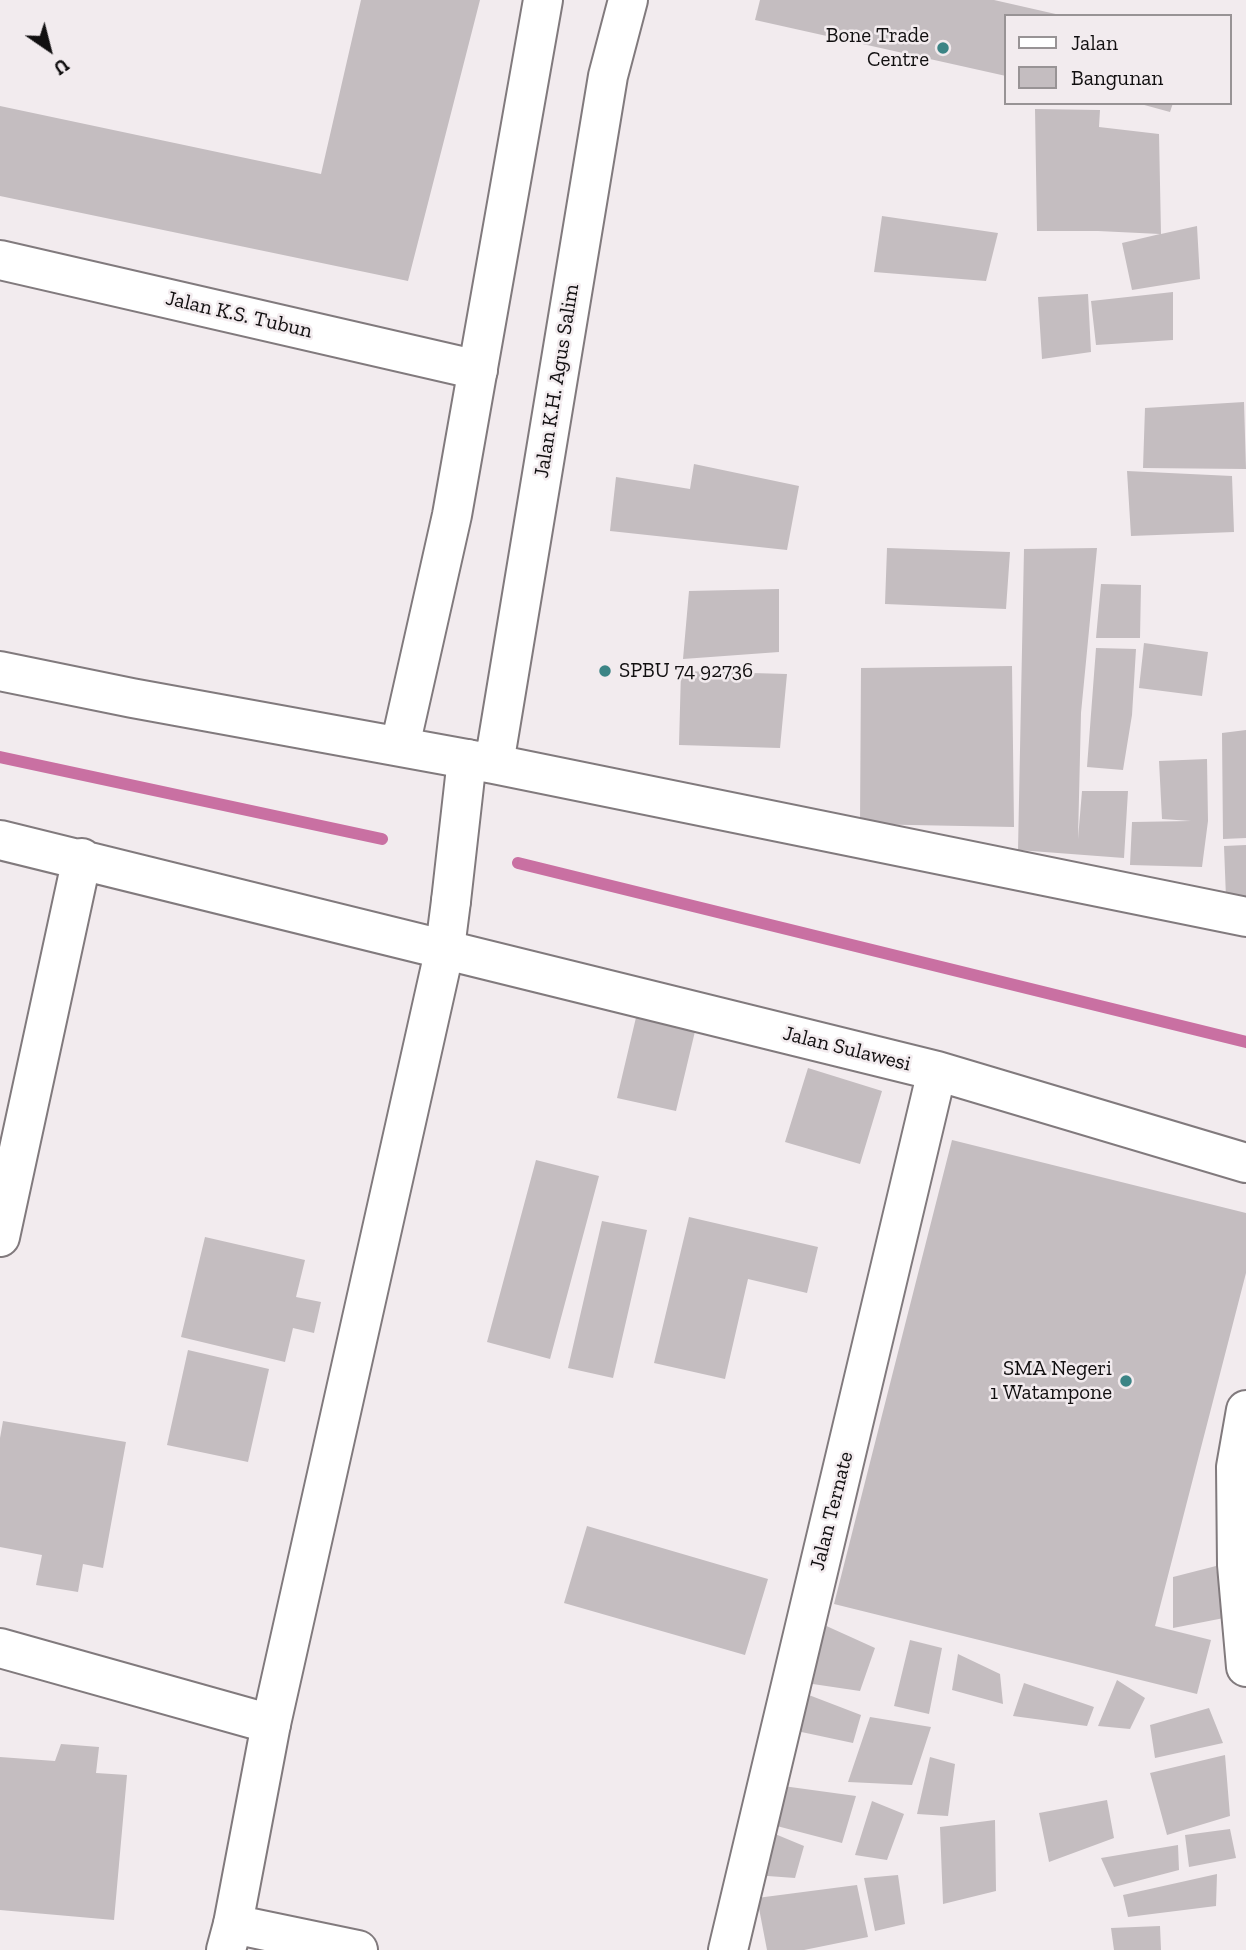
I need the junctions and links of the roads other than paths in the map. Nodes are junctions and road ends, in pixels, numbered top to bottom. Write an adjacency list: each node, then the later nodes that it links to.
1 (543, 0): 4 (street)
2 (628, 0): 7 (street, Jalan K.H. Agus Salim)
3 (0, 260): 4 (street, Jalan K.S. Tubun)
4 (478, 370): 6 (street)
5 (0, 671): 6 (street)
6 (400, 746): 7 (street)
7 (481, 761): 10 (street); 11 (street, Jalan K.H. Agus Salim)
8 (0, 840): 9 (street, Jalan Sulawesi)
9 (82, 858): 11 (street, Jalan Sulawesi); 14 (street)
10 (1246, 917)
11 (445, 948): 12 (street, Jalan Sulawesi); 18 (street, Jalan K.H. Agus Salim)
12 (937, 1072): 13 (street, Jalan Sulawesi); 21 (street, Jalan Ternate)
13 (1246, 1163)
14 (0, 1237)
15 (1246, 1410): 17 (street)
16 (0, 1648): 18 (street)
17 (1246, 1667)
18 (271, 1724): 19 (street, Jalan K.H. Agus Salim)
19 (229, 1937): 20 (street)
20 (358, 1950)
21 (728, 1950)

